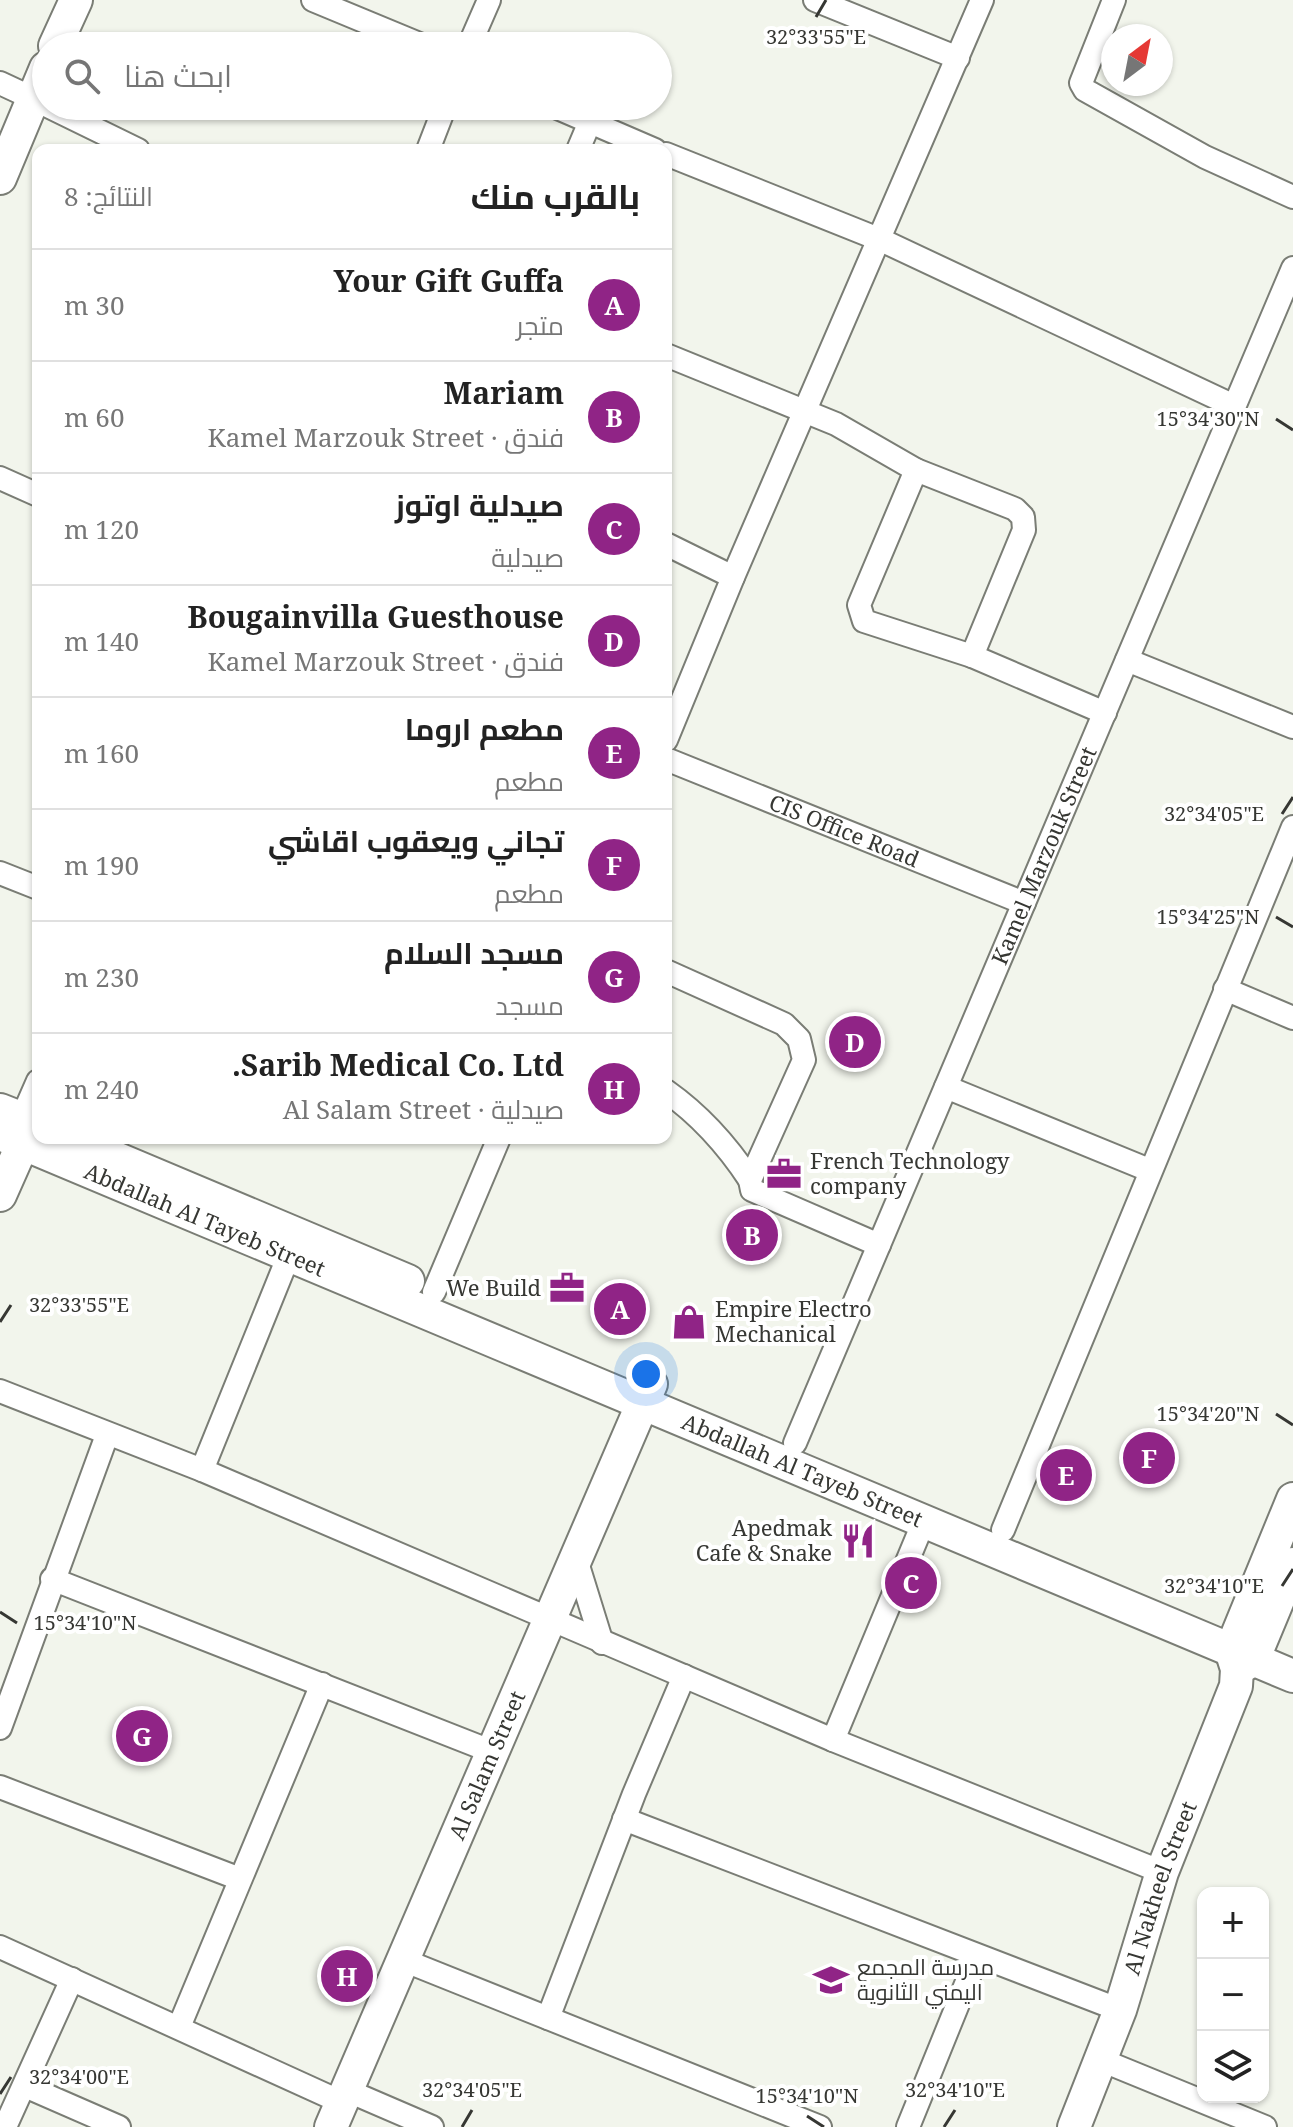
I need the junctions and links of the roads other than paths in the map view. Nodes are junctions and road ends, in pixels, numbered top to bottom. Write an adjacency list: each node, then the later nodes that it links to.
1 (76, 0): 7 (main road)
2 (313, 0): 8 (street)
3 (489, 0): 9 (street)
4 (815, 0): 10 (street)
5 (982, 0): 10 (street)
6 (1114, 0): 24 (street)
7 (61, 32)
8 (390, 32)
9 (475, 32)
10 (958, 58): 25 (street)
11 (0, 83): 12 (street)
12 (32, 98)
13 (32, 120): 23 (main road)
14 (77, 120): 18 (street)
15 (440, 120): 19 (street)
16 (581, 120): 17 (street)
17 (589, 124): 20 (street); 21 (street)
18 (126, 144)
19 (433, 144)
20 (581, 144)
21 (640, 144)
22 (672, 156): 25 (street)
23 (0, 178)
24 (1293, 197)
25 (881, 240): 28 (street); 29 (street)
26 (1291, 280): 28 (street, Kamel Marzouk Street)
27 (672, 357): 29 (street)
28 (1234, 406): 36 (street, Kamel Marzouk Street)
29 (806, 411): 30 (street); 34 (street)
30 (916, 470): 35 (street); 35 (street)
31 (0, 478): 32 (street)
32 (32, 492)
33 (672, 547): 34 (street)
34 (733, 577): 38 (street)
35 (972, 656): 37 (street)
36 (1127, 660): 37 (street, Kamel Marzouk Street); 39 (street)
37 (1105, 713): 44 (street, Kamel Marzouk Street)
38 (672, 725)
39 (1293, 727)
40 (672, 761): 44 (street, CIS Office Road)
41 (1293, 827): 46 (street)
42 (0, 873): 43 (street)
43 (32, 886)
44 (1024, 903): 48 (street, Kamel Marzouk Street)
45 (672, 974): 56 (street)
46 (1225, 989): 47 (street); 55 (street)
47 (1293, 1018)
48 (946, 1087): 55 (street); 58 (street, Kamel Marzouk Street)
49 (32, 1095): 51 (street)
50 (672, 1095): 56 (street)
51 (18, 1128): 57 (main road)
52 (52, 1144): 59 (main road, Abdallah Al Tayeb Street)
53 (82, 1144): 60 (main road, Abdallah Al Tayeb Street)
54 (496, 1144): 60 (street)
55 (1149, 1170): 68 (street)
56 (750, 1180): 58 (street)
57 (0, 1195)
58 (879, 1245): 64 (street, Kamel Marzouk Street)
59 (289, 1255): 62 (main road, Abdallah Al Tayeb Street); 65 (street)
60 (434, 1292): 62 (main road, Abdallah Al Tayeb Street)
61 (0, 1391): 63 (street)
62 (648, 1393): 64 (main road, Abdallah Al Tayeb Street); 67 (main road, Abdallah Al Tayeb Street); 69 (main road, Al Salam Street)
63 (107, 1435): 65 (street); 71 (street)
64 (795, 1443): 68 (main road, Abdallah Al Tayeb Street)
65 (202, 1470): 72 (street)
66 (1293, 1499): 74 (main road)
67 (924, 1521): 74 (main road, Abdallah Al Tayeb Street); 80 (street)
68 (1003, 1530): 74 (main road, Abdallah Al Tayeb Street)
69 (576, 1559): 72 (main road, Al Salam Street); 73 (street)
70 (1293, 1564): 74 (main road)
71 (52, 1579): 78 (street); 79 (street)
72 (551, 1619): 73 (street); 81 (main road, Al Salam Street)
73 (602, 1643): 76 (street)
74 (1244, 1650): 75 (main road, Abdallah Al Tayeb Street); 77 (main road, Abdallah Al Tayeb Street); 84 (main road, Al Nakheel Street)
75 (1293, 1652)
76 (684, 1676): 80 (street); 83 (street)
77 (1293, 1676)
78 (322, 1684): 81 (street); 85 (street)
79 (0, 1728)
80 (833, 1740): 84 (street)
81 (493, 1752): 88 (main road, Al Salam Street)
82 (0, 1787): 85 (street)
83 (624, 1819): 87 (street); 91 (street)
84 (1162, 1872): 90 (main road, Al Nakheel Street)
85 (240, 1879): 92 (street)
86 (0, 1947): 89 (street)
87 (977, 1957): 90 (street); 100 (street)
88 (403, 1960): 91 (street); 95 (main road, Al Salam Street)
89 (72, 1979): 92 (street); 94 (street)
90 (1120, 2010): 93 (main road, Al Nakheel Street)
91 (548, 2018): 99 (street)
92 (179, 2027): 95 (street)
93 (1101, 2060): 101 (main road, Al Nakheel Street); 102 (street)
94 (13, 2096): 96 (street); 97 (street)
95 (339, 2106): 98 (street)
96 (5, 2127)
97 (119, 2127)
98 (432, 2127)
99 (820, 2127)
100 (908, 2127)
101 (1074, 2127)
102 (1265, 2127)

